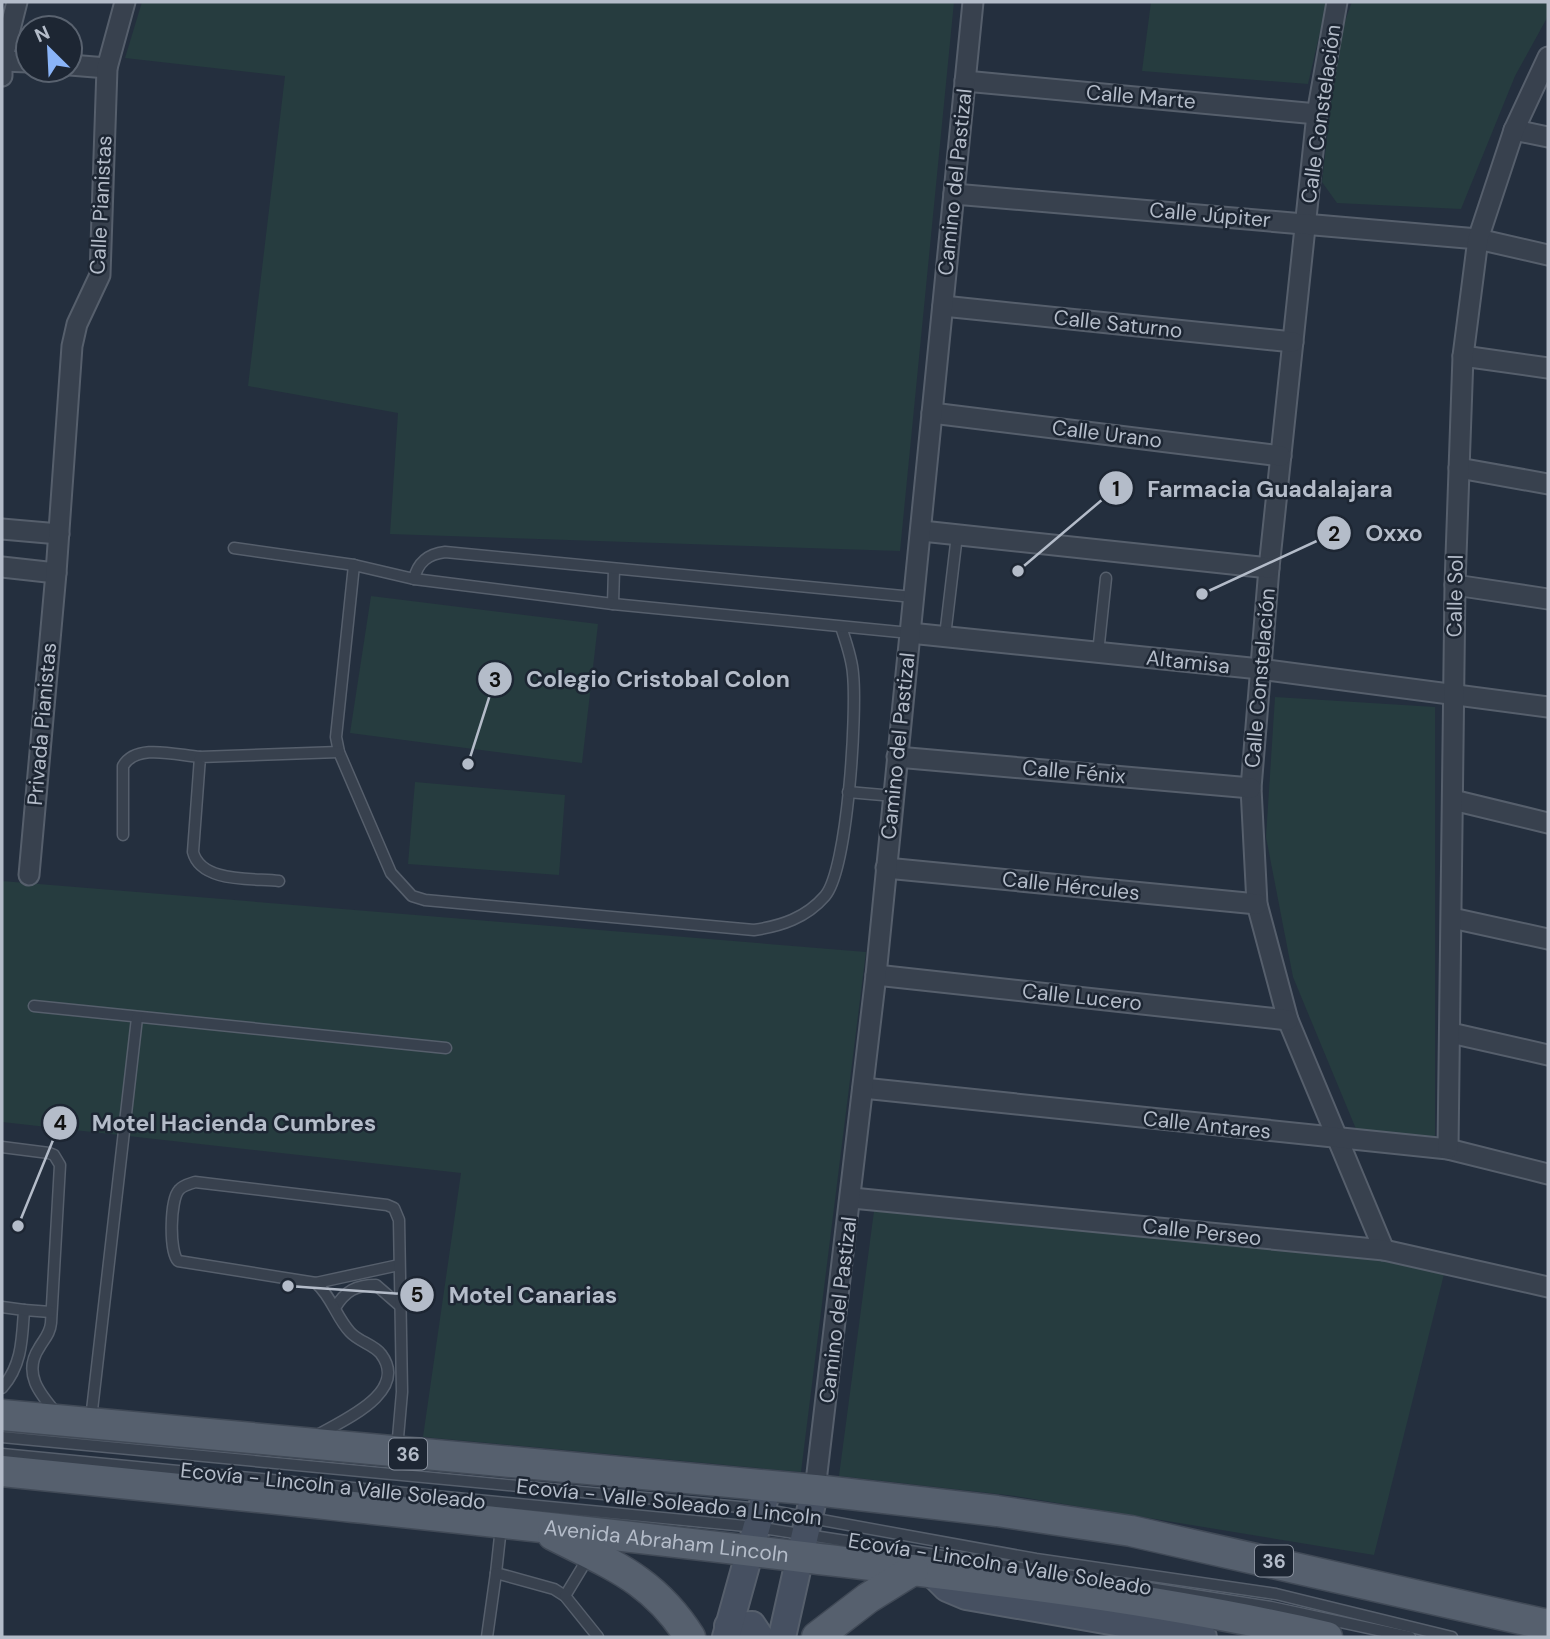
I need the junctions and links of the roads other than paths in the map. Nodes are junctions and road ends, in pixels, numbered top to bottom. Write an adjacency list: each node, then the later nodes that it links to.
1 (18, 2): 6 (street)
2 (125, 2): 8 (street, Calle Pianistas)
3 (973, 2): 10 (street, Camino del Pastizal)
4 (1337, 2): 11 (street, Calle Constelación)
5 (1548, 57): 12 (street, Calle Sol)
6 (2, 61): 9 (street)
7 (84, 66): 8 (street)
8 (107, 68): 28 (street, Calle Pianistas)
9 (2, 76)
10 (965, 81): 11 (street, Calle Marte); 14 (street, Camino del Pastizal)
11 (1317, 114): 15 (street, Calle Constelación)
12 (1514, 130): 13 (street); 16 (street, Calle Sol)
13 (1548, 137)
14 (954, 194): 15 (street, Calle Júpiter); 18 (street, Camino del Pastizal)
15 (1307, 223): 16 (street, Calle Júpiter); 19 (street, Calle Constelación)
16 (1478, 239): 17 (street, Calle Júpiter); 20 (street, Calle Sol)
17 (1548, 255)
18 (943, 306): 19 (street, Calle Saturno); 22 (street, Camino del Pastizal)
19 (1293, 342): 23 (street, Calle Constelación)
20 (1463, 356): 21 (street); 24 (street, Calle Sol)
21 (1548, 368)
22 (932, 413): 23 (street, Calle Urano); 27 (street, Camino del Pastizal)
23 (1281, 456): 33 (street, Calle Constelación)
24 (1459, 468): 25 (street); 38 (street, Calle Sol)
25 (1548, 484)
26 (2, 529): 28 (street)
27 (922, 531): 29 (street); 39 (street, Camino del Pastizal)
28 (59, 534): 35 (street, Calle Pianistas)
29 (957, 535): 33 (street); 44 (lane)
30 (234, 548): 31 (lane)
31 (354, 565): 37 (lane); 49 (lane)
32 (2, 567): 35 (street)
33 (1269, 568): 46 (street, Calle Constelación)
34 (614, 569): 37 (lane); 39 (lane); 41 (lane)
35 (56, 573): 59 (street, Privada Pianistas)
36 (1106, 578): 45 (lane)
37 (414, 579): 41 (lane)
38 (1455, 585): 40 (street); 47 (street, Calle Sol)
39 (914, 597): 43 (street, Camino del Pastizal)
40 (1548, 599)
41 (613, 604): 42 (lane)
42 (841, 627): 43 (lane); 53 (lane)
43 (910, 632): 44 (street, Altamisa); 51 (street, Camino del Pastizal)
44 (945, 636): 45 (street, Altamisa)
45 (1098, 653): 46 (street, Altamisa)
46 (1260, 669): 47 (street, Altamisa); 52 (street, Calle Constelación)
47 (1454, 693): 48 (street, Altamisa); 55 (street, Calle Sol)
48 (1548, 707)
49 (339, 752): 50 (lane); 53 (lane)
50 (200, 757): 57 (lane); 60 (lane)
51 (897, 757): 52 (street, Calle Fénix); 54 (street, Camino del Pastizal)
52 (1251, 788): 61 (street, Calle Constelación)
53 (848, 792): 54 (lane)
54 (894, 796): 58 (street, Camino del Pastizal)
55 (1453, 800): 56 (street); 62 (street, Calle Sol)
56 (1548, 823)
57 (122, 835)
58 (886, 868): 61 (street, Calle Hércules); 64 (street, Camino del Pastizal)
59 (29, 876)
60 (279, 881)
61 (1257, 904): 67 (street, Calle Constelación)
62 (1452, 918): 63 (street); 68 (street, Calle Sol)
63 (1548, 939)
64 (876, 975): 67 (street, Calle Lucero); 71 (street, Camino del Pastizal)
65 (34, 1006): 66 (lane)
66 (137, 1018): 69 (lane); 88 (lane)
67 (1288, 1020): 72 (street, Calle Constelación)
68 (1451, 1033): 70 (street); 74 (street, Calle Sol)
69 (446, 1048)
70 (1548, 1055)
71 (863, 1088): 72 (street, Calle Antares); 76 (street, Camino del Pastizal)
72 (1338, 1138): 74 (street, Calle Antares); 77 (street, Calle Constelación)
73 (2, 1147): 85 (lane)
74 (1448, 1149): 75 (street, Calle Antares)
75 (1548, 1174)
76 (852, 1198): 77 (street, Calle Perseo); 96 (street, Camino del Pastizal)
77 (1384, 1250): 80 (street, Calle Perseo)
78 (399, 1265): 79 (lane); 79 (lane); 81 (lane)
79 (316, 1283): 83 (lane)
80 (1548, 1287)
81 (399, 1305): 83 (lane); 91 (lane)
82 (2, 1307): 84 (lane)
83 (335, 1308): 90 (lane)
84 (24, 1310): 85 (lane); 86 (lane)
85 (51, 1312): 88 (lane)
86 (2, 1388)
87 (2, 1415): 88 (main road, 36)
88 (76, 1422): 90 (main road, 36)
89 (2, 1437): 94 (lane, Ecovía - Valle Soleado a Lincoln)
90 (303, 1444): 91 (main road, 36)
91 (396, 1453): 94 (main road, 36)
92 (2, 1454): 94 (lane, Ecovía - Lincoln a Valle Soleado)
93 (2, 1471): 95 (main road, Avenida Abraham Lincoln / 36)
94 (758, 1518): 96 (main road, 36); 96 (main road, Avenida Abraham Lincoln / 36); 97 (main road, Avenida Abraham Lincoln / 36); 103 (street)
95 (501, 1523): 97 (main road, Avenida Abraham Lincoln / 36); 100 (lane)
96 (808, 1524): 99 (main road, Avenida Abraham Lincoln / 36); 102 (main road, 36); 108 (street); 112 (lane, Ecovía - Lincoln a Valle Soleado); 113 (lane, Ecovía - Valle Soleado a Lincoln)
97 (534, 1526): 98 (main road)
98 (590, 1555): 101 (lane); 106 (main road)
99 (921, 1571): 109 (main road); 110 (street); 111 (main road, Avenida Abraham Lincoln / 36)
100 (496, 1573): 101 (lane); 104 (lane)
101 (565, 1596): 105 (lane)
102 (1548, 1625)
103 (727, 1632): 107 (street)
104 (487, 1637)
105 (598, 1637)
106 (690, 1637)
107 (760, 1637)
108 (782, 1637)
109 (817, 1637)
110 (1203, 1637)
111 (1327, 1637)
112 (1410, 1637)
113 (1452, 1637)

